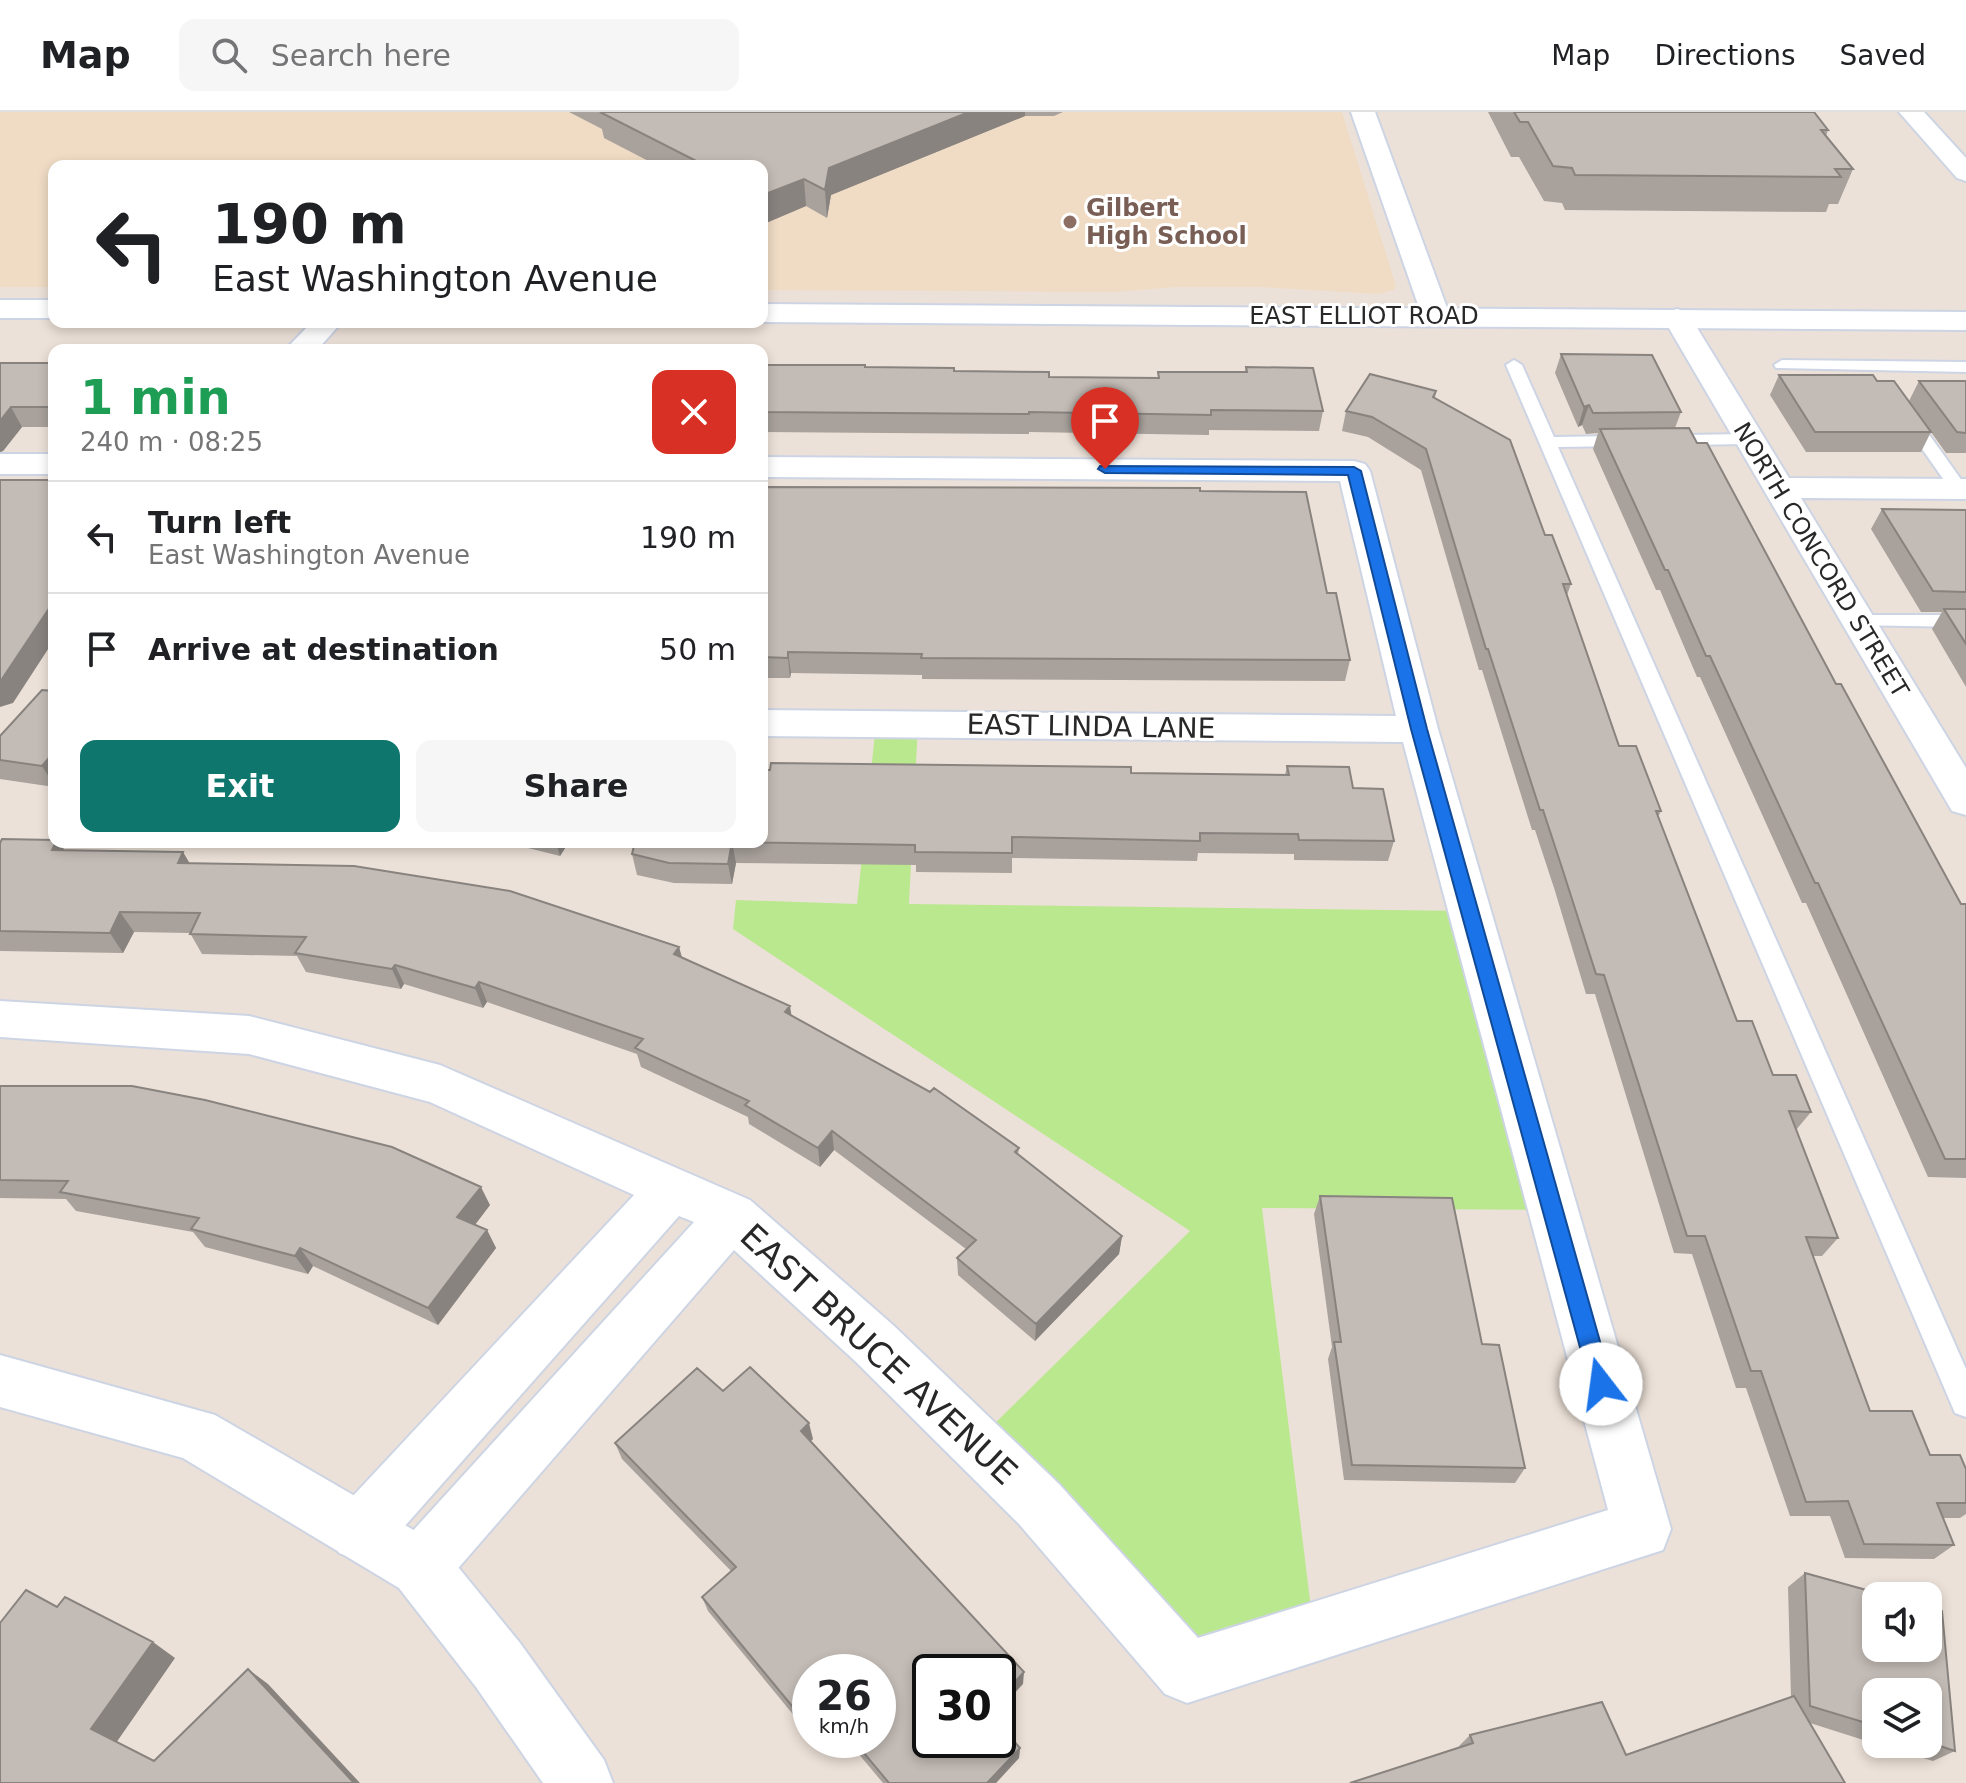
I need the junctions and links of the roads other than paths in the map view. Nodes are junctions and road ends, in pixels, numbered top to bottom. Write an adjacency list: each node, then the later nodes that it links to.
1 (1363, 112): 7 (street)
2 (1911, 112): 3 (street)
3 (1966, 173)
4 (0, 309): 5 (street)
5 (48, 309)
6 (768, 313): 7 (street, EAST ELLIOT ROAD)
7 (1436, 316): 8 (street, EAST ELLIOT ROAD)
8 (1677, 318): 9 (street, EAST ELLIOT ROAD); 16 (street, NORTH CONCORD STREET)
9 (1966, 321)
10 (322, 328): 11 (street)
11 (306, 344)
12 (1514, 365): 17 (lane)
13 (1782, 365): 14 (lane)
14 (1966, 367)
15 (1898, 403): 22 (lane)
16 (1748, 439): 17 (lane); 21 (street, NORTH CONCORD STREET)
17 (1548, 442): 32 (lane)
18 (0, 464): 19 (street)
19 (48, 464)
20 (768, 467): 26 (street)
21 (1776, 488): 22 (street); 23 (street, NORTH CONCORD STREET)
22 (1963, 489)
23 (1857, 621): 24 (lane); 27 (street, NORTH CONCORD STREET)
24 (1966, 621)
25 (768, 723): 26 (street, EAST LINDA LANE)
26 (1419, 729): 30 (street, EAST BRUCE AVENUE)
27 (1962, 790)
28 (0, 1019): 29 (street, EAST BRUCE AVENUE)
29 (671, 1189): 30 (street, EAST BRUCE AVENUE); 33 (street)
30 (732, 1216): 34 (street)
31 (0, 1381): 33 (street)
32 (1966, 1403)
33 (360, 1532): 34 (street)
34 (420, 1567): 35 (street)
35 (581, 1783)

